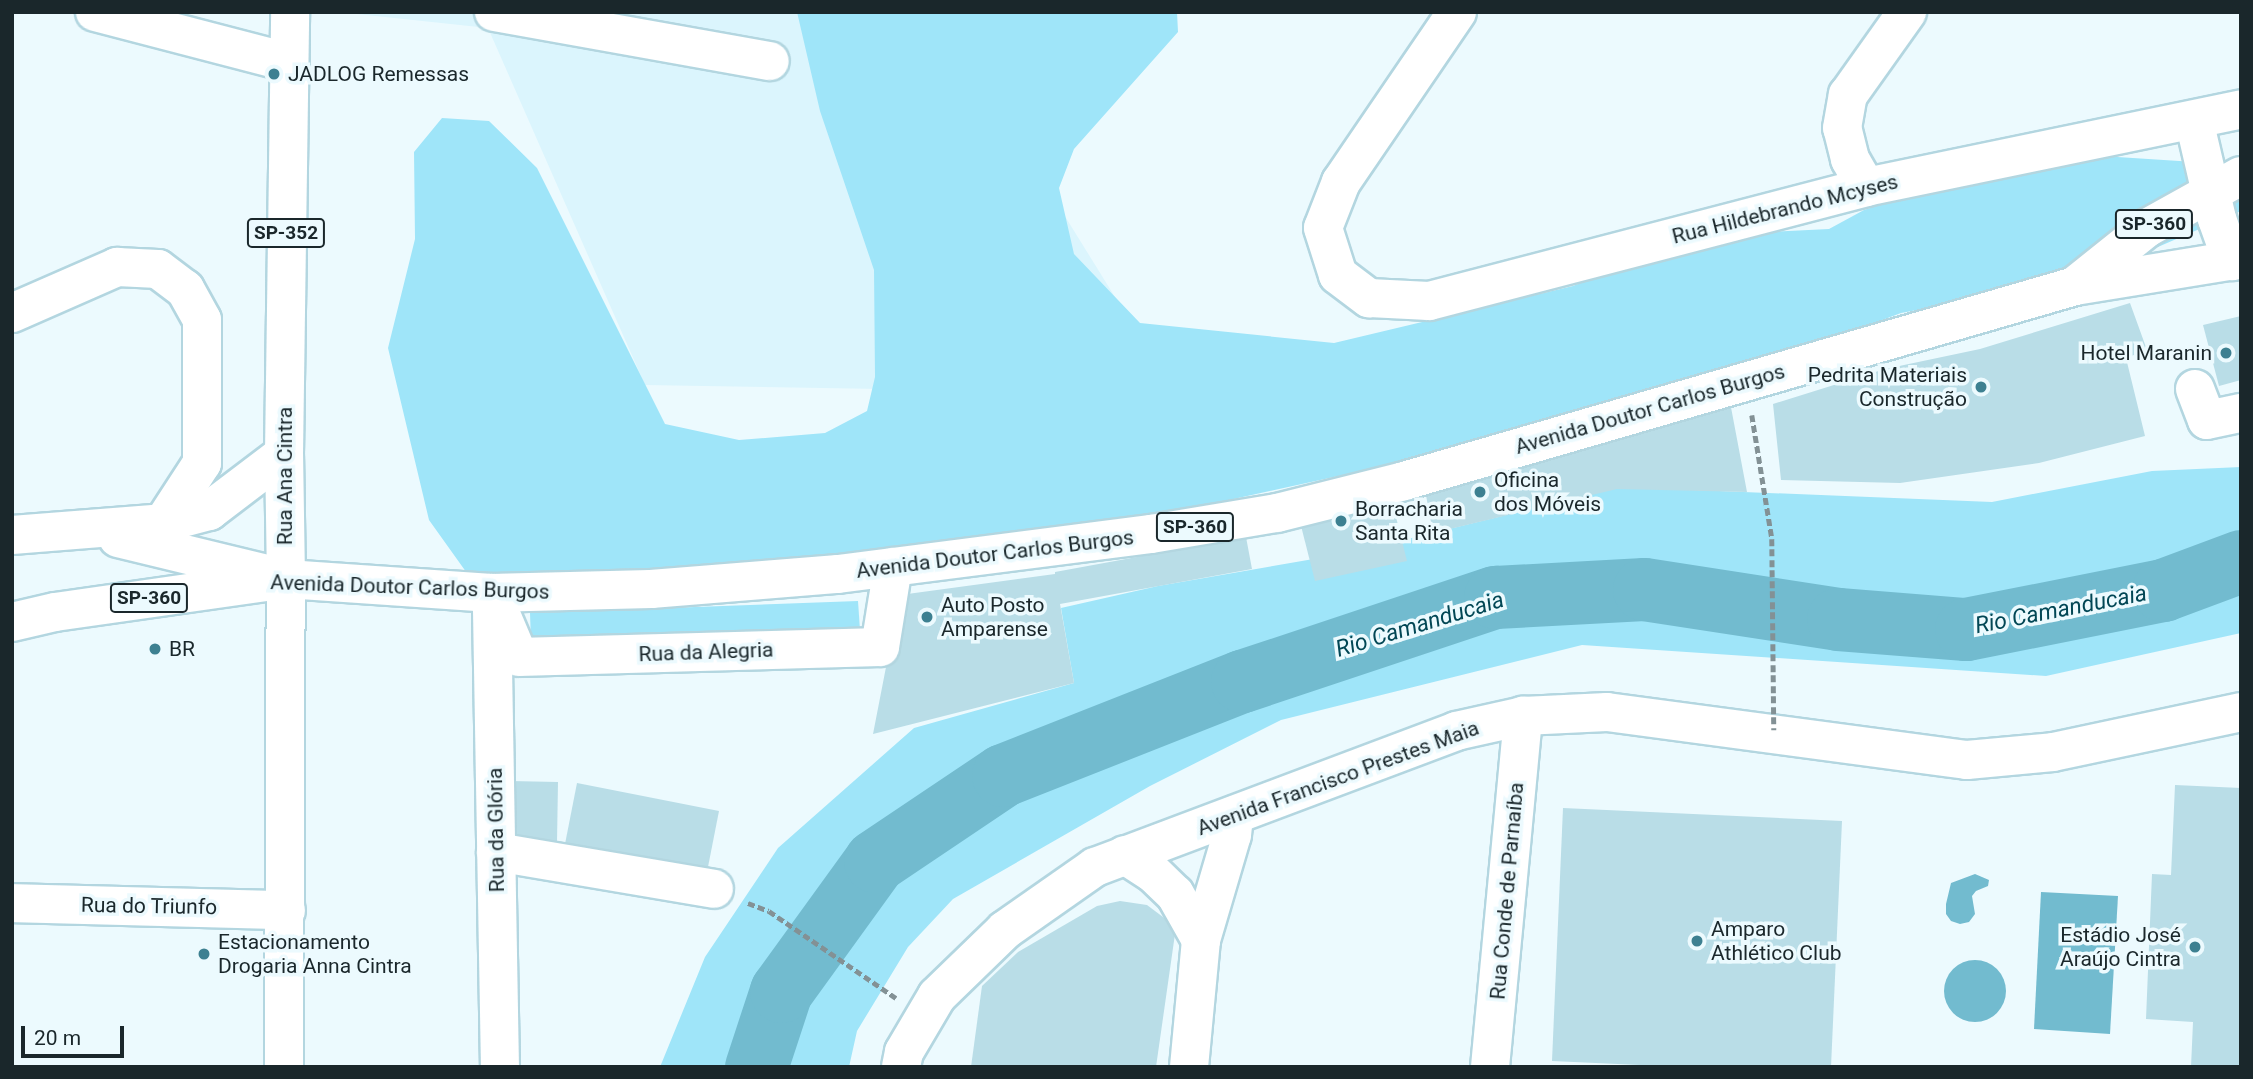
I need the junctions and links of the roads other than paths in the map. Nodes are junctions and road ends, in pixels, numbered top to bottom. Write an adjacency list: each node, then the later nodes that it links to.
1 (95, 12): 7 (street)
2 (290, 12): 7 (street, Rua Ana Cintra / SP-352)
3 (494, 12): 6 (street)
4 (1457, 12): 11 (street, Rua Hildebrando Mcyses)
5 (1907, 12): 11 (street)
6 (770, 61)
7 (287, 62): 17 (street, Rua Ana Cintra / SP-352)
8 (2241, 109): 9 (street, Rua Hildebrando Mcyses)
9 (2194, 120): 10 (street); 11 (street, Rua Hildebrando Mcyses)
10 (2226, 183): 12 (street); 13 (street, Avenida Doutor Carlos Burgos / SP-360)
11 (1866, 187)
12 (2236, 260): 13 (street, Avenida Doutor Carlos Burgos / SP-360)
13 (2075, 286): 21 (street, Avenida Doutor Carlos Burgos / SP-360)
14 (12, 313): 18 (street)
15 (2195, 388): 16 (street)
16 (2241, 414)
17 (284, 454): 18 (street); 22 (street, Rua Ana Cintra / SP-352)
18 (163, 523): 19 (street)
19 (90, 531): 20 (street, SP-360); 22 (street, SP-360)
20 (12, 535)
21 (893, 567): 23 (street, Avenida Doutor Carlos Burgos / SP-360); 23 (street, Rua da Alegria)
22 (286, 579): 23 (street, Avenida Doutor Carlos Burgos / SP-360); 24 (street, Avenida Doutor Carlos Burgos / SP-360); 32 (street, Rua Ana Cintra)
23 (492, 593): 28 (street, Rua da Glória)
24 (12, 622)
25 (2241, 712): 26 (street, Avenida Francisco Prestes Maia)
26 (1523, 716): 27 (street, Avenida Francisco Prestes Maia); 38 (street, Rua Conde de Parnaíba)
27 (1234, 815): 29 (street, Avenida Francisco Prestes Maia); 33 (street)
28 (496, 852): 30 (street); 35 (street, Rua da Glória)
29 (1125, 856): 33 (street); 36 (street, Avenida Francisco Prestes Maia)
30 (714, 889)
31 (12, 903): 32 (street, Rua do Triunfo)
32 (286, 909): 34 (street, Rua Ana Cintra)
33 (1201, 940): 37 (street)
34 (284, 1067)
35 (499, 1067)
36 (901, 1067)
37 (1189, 1067)
38 (1490, 1067)

